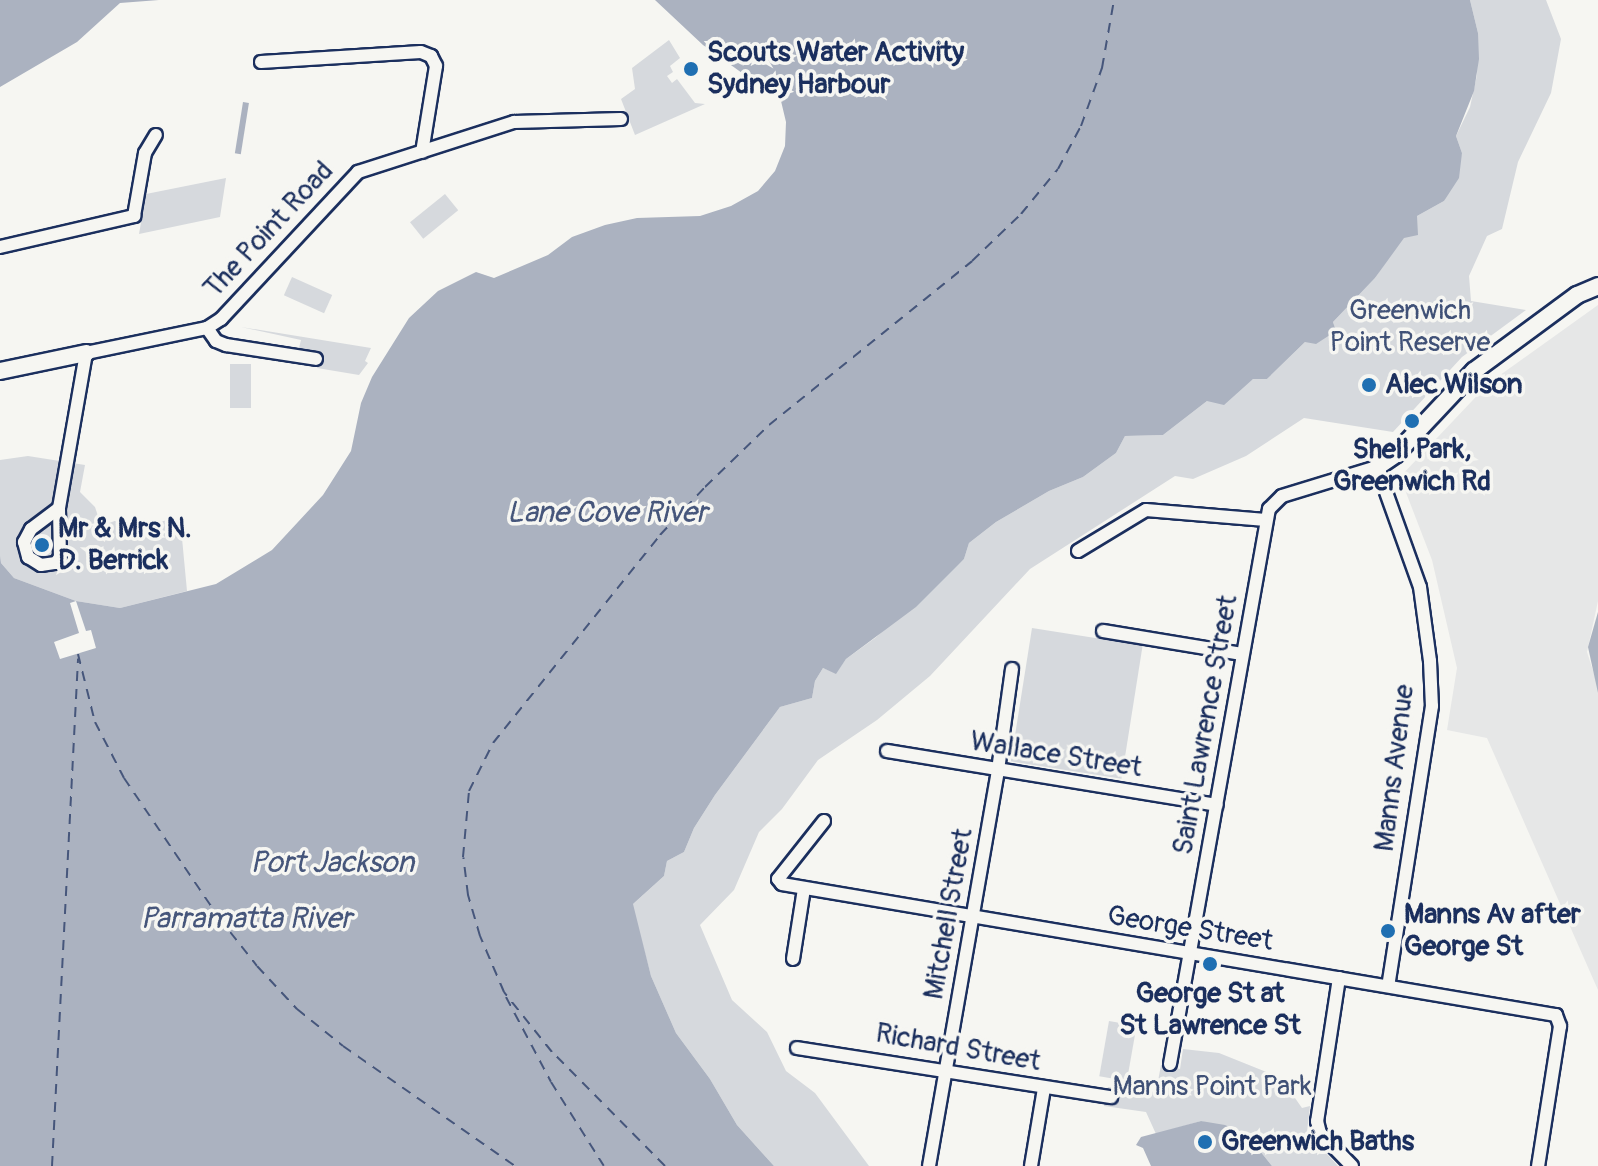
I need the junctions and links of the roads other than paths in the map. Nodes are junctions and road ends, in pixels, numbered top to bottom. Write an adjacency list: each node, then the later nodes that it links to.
1 (261, 62): 4 (street)
2 (621, 119): 4 (street, The Point Road)
3 (156, 135): 5 (street)
4 (422, 152): 7 (street, The Point Road)
5 (0, 247)
6 (1598, 286): 11 (street)
7 (207, 328): 8 (street, The Point Road); 9 (street)
8 (86, 353): 10 (street, The Point Road); 12 (street)
9 (316, 359)
10 (0, 371)
11 (1377, 467): 13 (street); 27 (street, Manns Avenue)
12 (59, 508): 12 (street)
13 (1266, 520): 14 (street); 16 (street, Saint Lawrence Street)
14 (1078, 551)
15 (1103, 631): 16 (street)
16 (1242, 654): 20 (street, Saint Lawrence Street)
17 (1012, 669): 19 (street, Mitchell Street)
18 (887, 751): 19 (street, Wallace Street)
19 (998, 770): 20 (street, Wallace Street); 23 (street, Mitchell Street)
20 (1217, 805): 24 (street, Saint Lawrence Street)
21 (824, 821): 22 (street)
22 (804, 889): 23 (street, George Street); 25 (street)
23 (972, 918): 24 (street, George Street); 30 (street, Mitchell Street)
24 (1191, 953): 26 (street, George Street); 29 (street, Saint Lawrence Street)
25 (793, 959)
26 (1339, 978): 27 (street, George Street); 35 (street)
27 (1388, 986): 36 (street, George Street)
28 (797, 1048): 30 (street, Richard Street)
29 (1170, 1064)
30 (946, 1070): 31 (street, Richard Street); 33 (street, Mitchell Street)
31 (1044, 1088): 32 (street, Richard Street); 34 (street)
32 (1111, 1097)
33 (929, 1166)
34 (1031, 1166)
35 (1352, 1166)
36 (1538, 1166)

